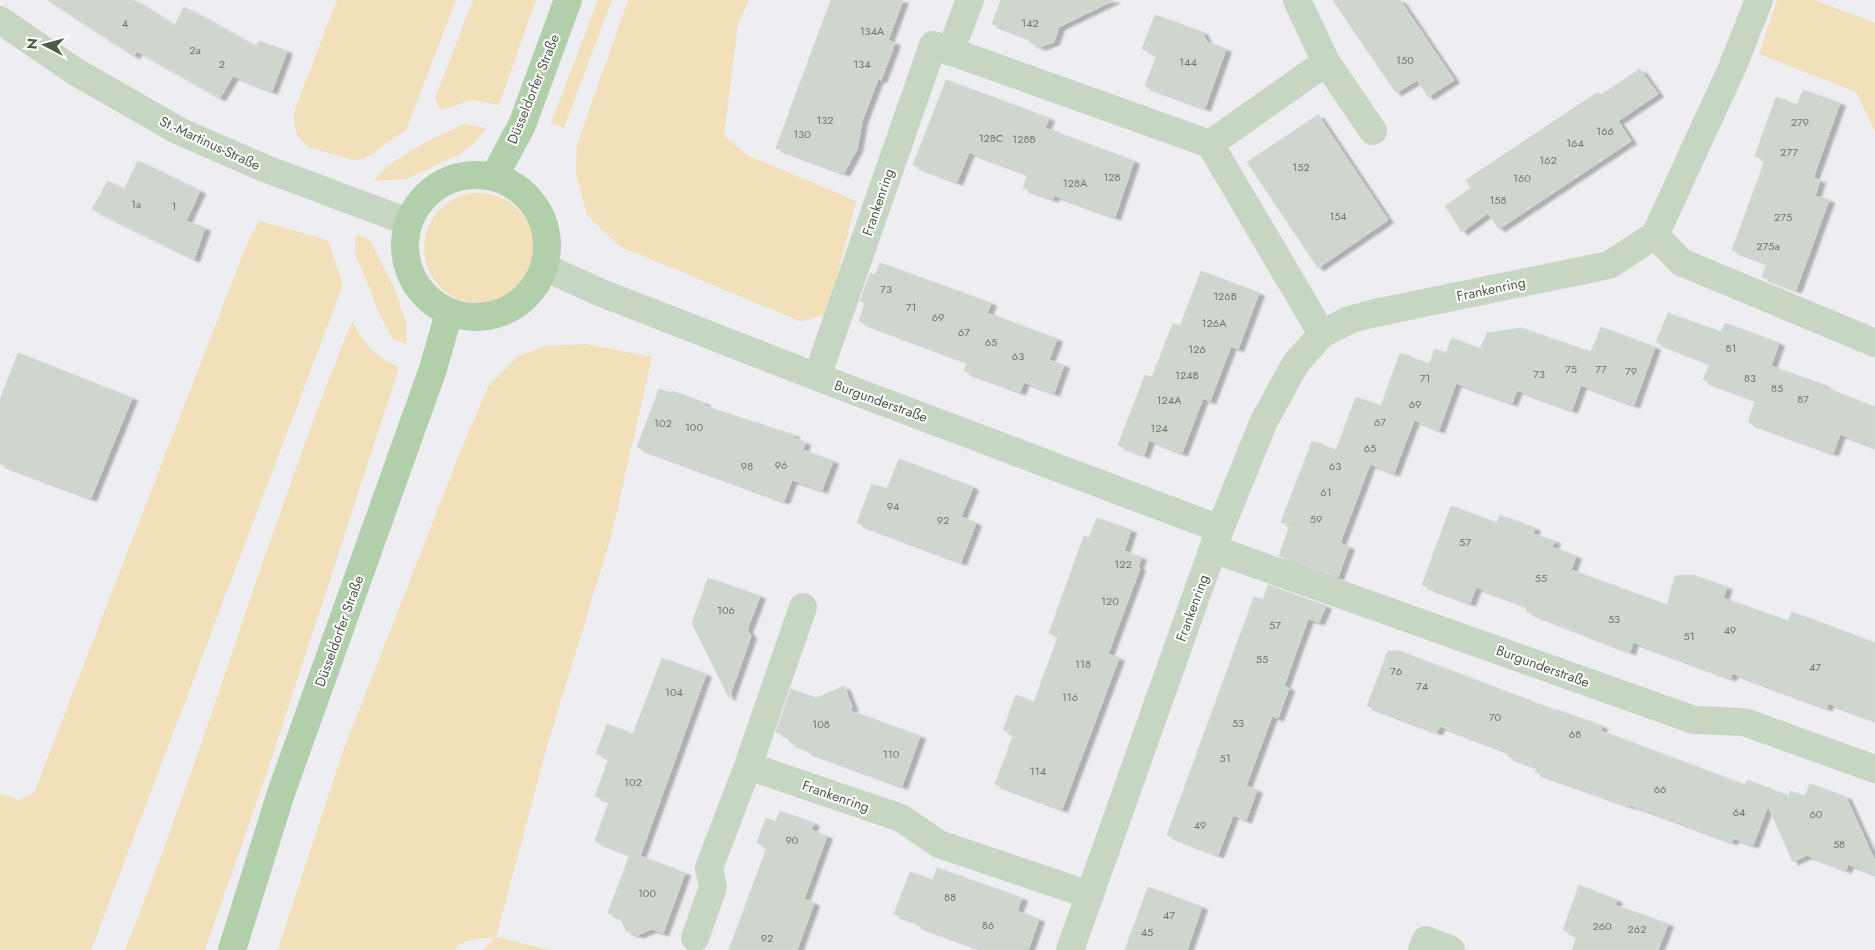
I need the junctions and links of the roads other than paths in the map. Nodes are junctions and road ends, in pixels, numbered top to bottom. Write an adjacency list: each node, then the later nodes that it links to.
1 (568, 0): 10 (main road, Düsseldorfer Straße)
2 (970, 0): 6 (street)
3 (1297, 0): 7 (street)
4 (1755, 10): 12 (street)
5 (0, 20): 11 (street, St.-Martinus-Straße)
6 (950, 52): 9 (street, Frankenring); 17 (street, Frankenring)
7 (1326, 62): 8 (street); 9 (street)
8 (1373, 131)
9 (1210, 144): 15 (street)
10 (494, 176): 11 (main road); 13 (main road)
11 (408, 222): 14 (main road)
12 (1654, 235): 15 (street, Frankenring); 16 (street)
13 (544, 267): 14 (main road); 17 (street, Burgunderstraße)
14 (449, 312): 24 (main road, Düsseldorfer Straße)
15 (1322, 334): 18 (street, Frankenring)
16 (1875, 343)
17 (817, 377): 18 (street, Burgunderstraße)
18 (1216, 539): 21 (street, Burgunderstraße); 22 (street, Frankenring)
19 (803, 607): 20 (street)
20 (748, 766): 22 (street, Frankenring); 23 (street)
21 (1875, 769)
22 (1090, 895): 25 (street, Frankenring)
23 (695, 938)
24 (232, 950)
25 (1070, 950)
26 (1422, 950): 27 (street)
27 (1451, 950)

